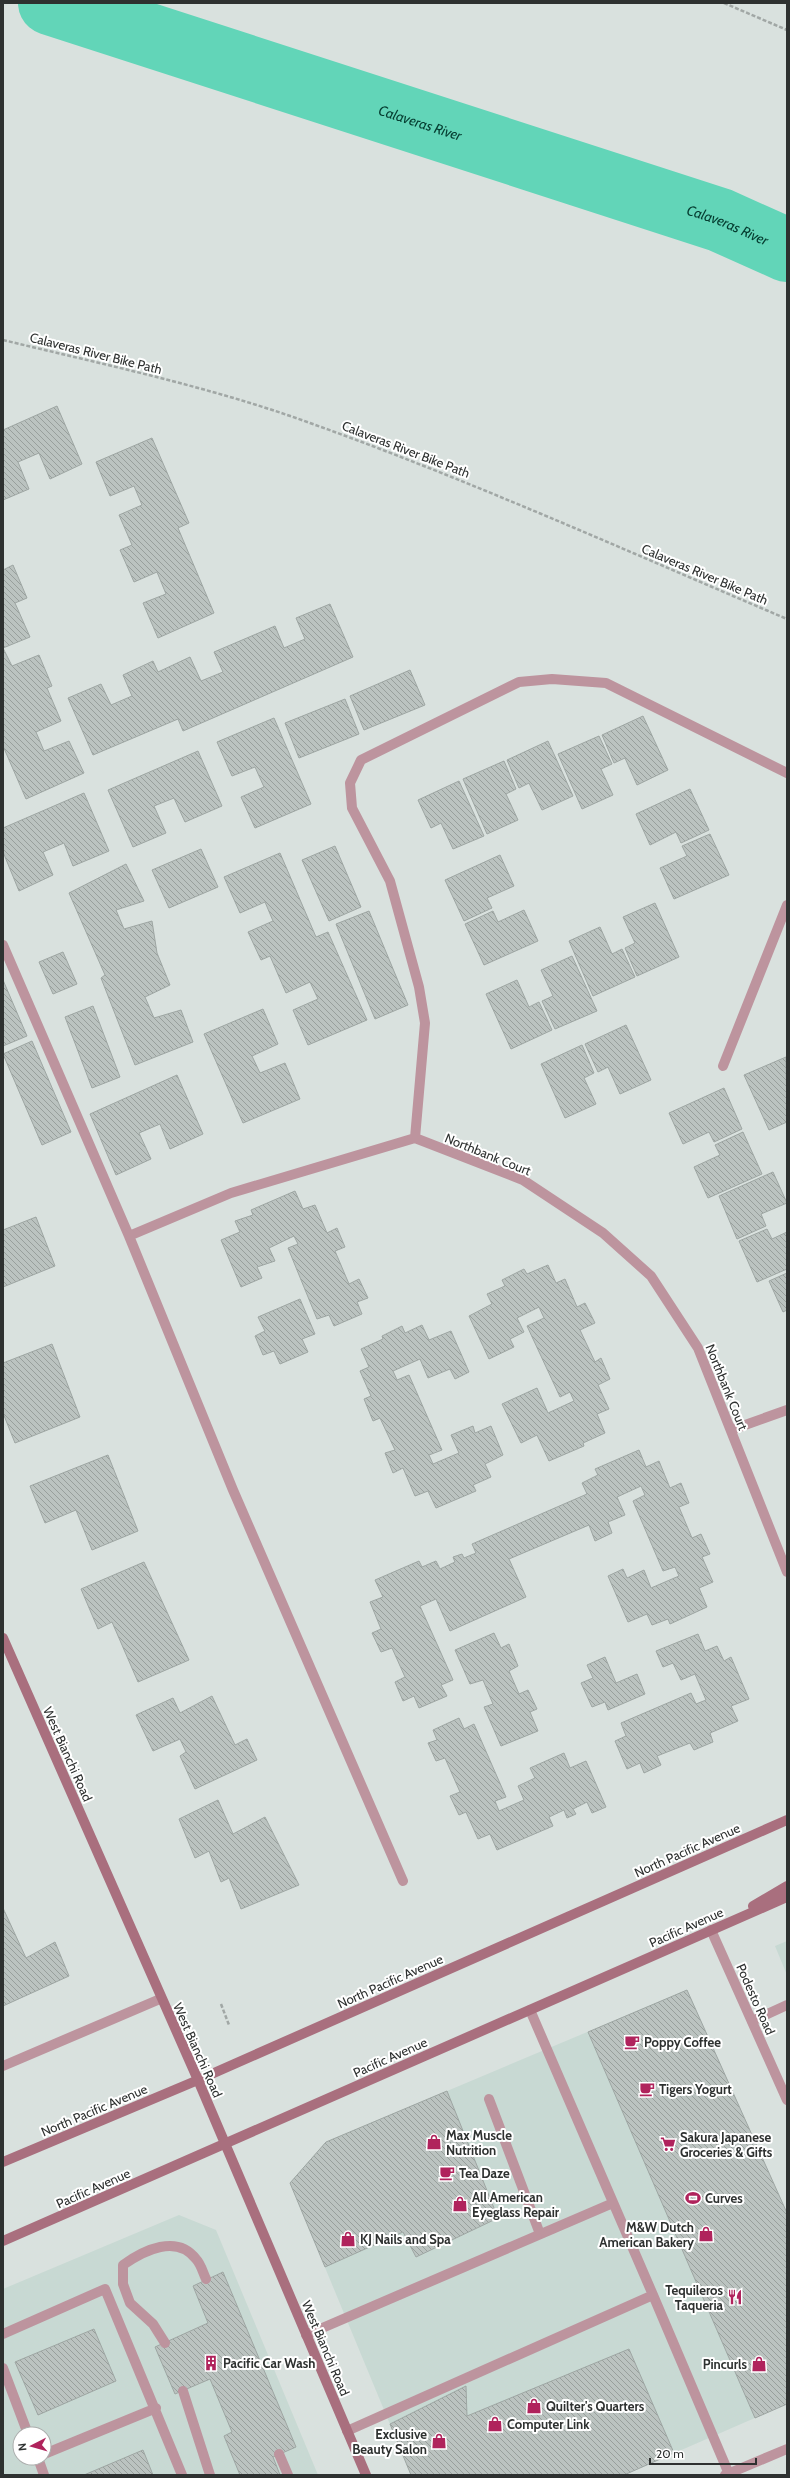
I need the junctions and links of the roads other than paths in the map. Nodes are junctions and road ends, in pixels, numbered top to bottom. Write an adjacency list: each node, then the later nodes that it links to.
1 (787, 773): 5 (street)
2 (787, 905): 4 (street)
3 (3, 945): 6 (street)
4 (723, 1066)
5 (415, 1138): 6 (street); 8 (street, Northbank Court)
6 (129, 1236): 12 (street)
7 (787, 1410): 8 (street)
8 (731, 1430): 9 (street, Northbank Court)
9 (787, 1572)
10 (3, 1638): 16 (main road, West Bianchi Road)
11 (787, 1820): 21 (main road, North Pacific Avenue)
12 (403, 1881)
13 (787, 1886): 15 (main road)
14 (787, 1897): 15 (main road, Pacific Avenue)
15 (711, 1930): 18 (main road, Pacific Avenue); 19 (street, Podesto Road)
16 (160, 1999): 20 (street); 21 (main road, West Bianchi Road)
17 (787, 2005): 19 (street)
18 (530, 2010): 24 (main road, Pacific Avenue); 26 (street)
19 (752, 2021): 23 (street, Podesto Road)
20 (3, 2066)
21 (198, 2080): 24 (main road, West Bianchi Road); 25 (main road, North Pacific Avenue)
22 (489, 2099): 27 (street)
23 (787, 2100)
24 (225, 2143): 28 (main road, Pacific Avenue); 32 (main road, West Bianchi Road)
25 (3, 2162)
26 (613, 2203): 27 (street); 30 (street)
27 (540, 2234): 32 (street)
28 (3, 2241)
29 (206, 2279): 33 (street)
30 (653, 2295): 38 (street); 42 (street)
31 (3, 2334): 36 (street)
32 (306, 2335): 38 (main road, West Bianchi Road)
33 (165, 2343)
34 (3, 2368): 37 (street)
35 (183, 2391): 44 (street)
36 (156, 2408): 40 (street); 43 (street)
37 (25, 2426)
38 (347, 2431): 46 (main road, West Bianchi Road)
39 (787, 2449): 42 (street)
40 (52, 2451)
41 (279, 2454): 45 (street)
42 (727, 2474)
43 (182, 2475)
44 (210, 2475)
45 (288, 2475)
46 (366, 2475)

